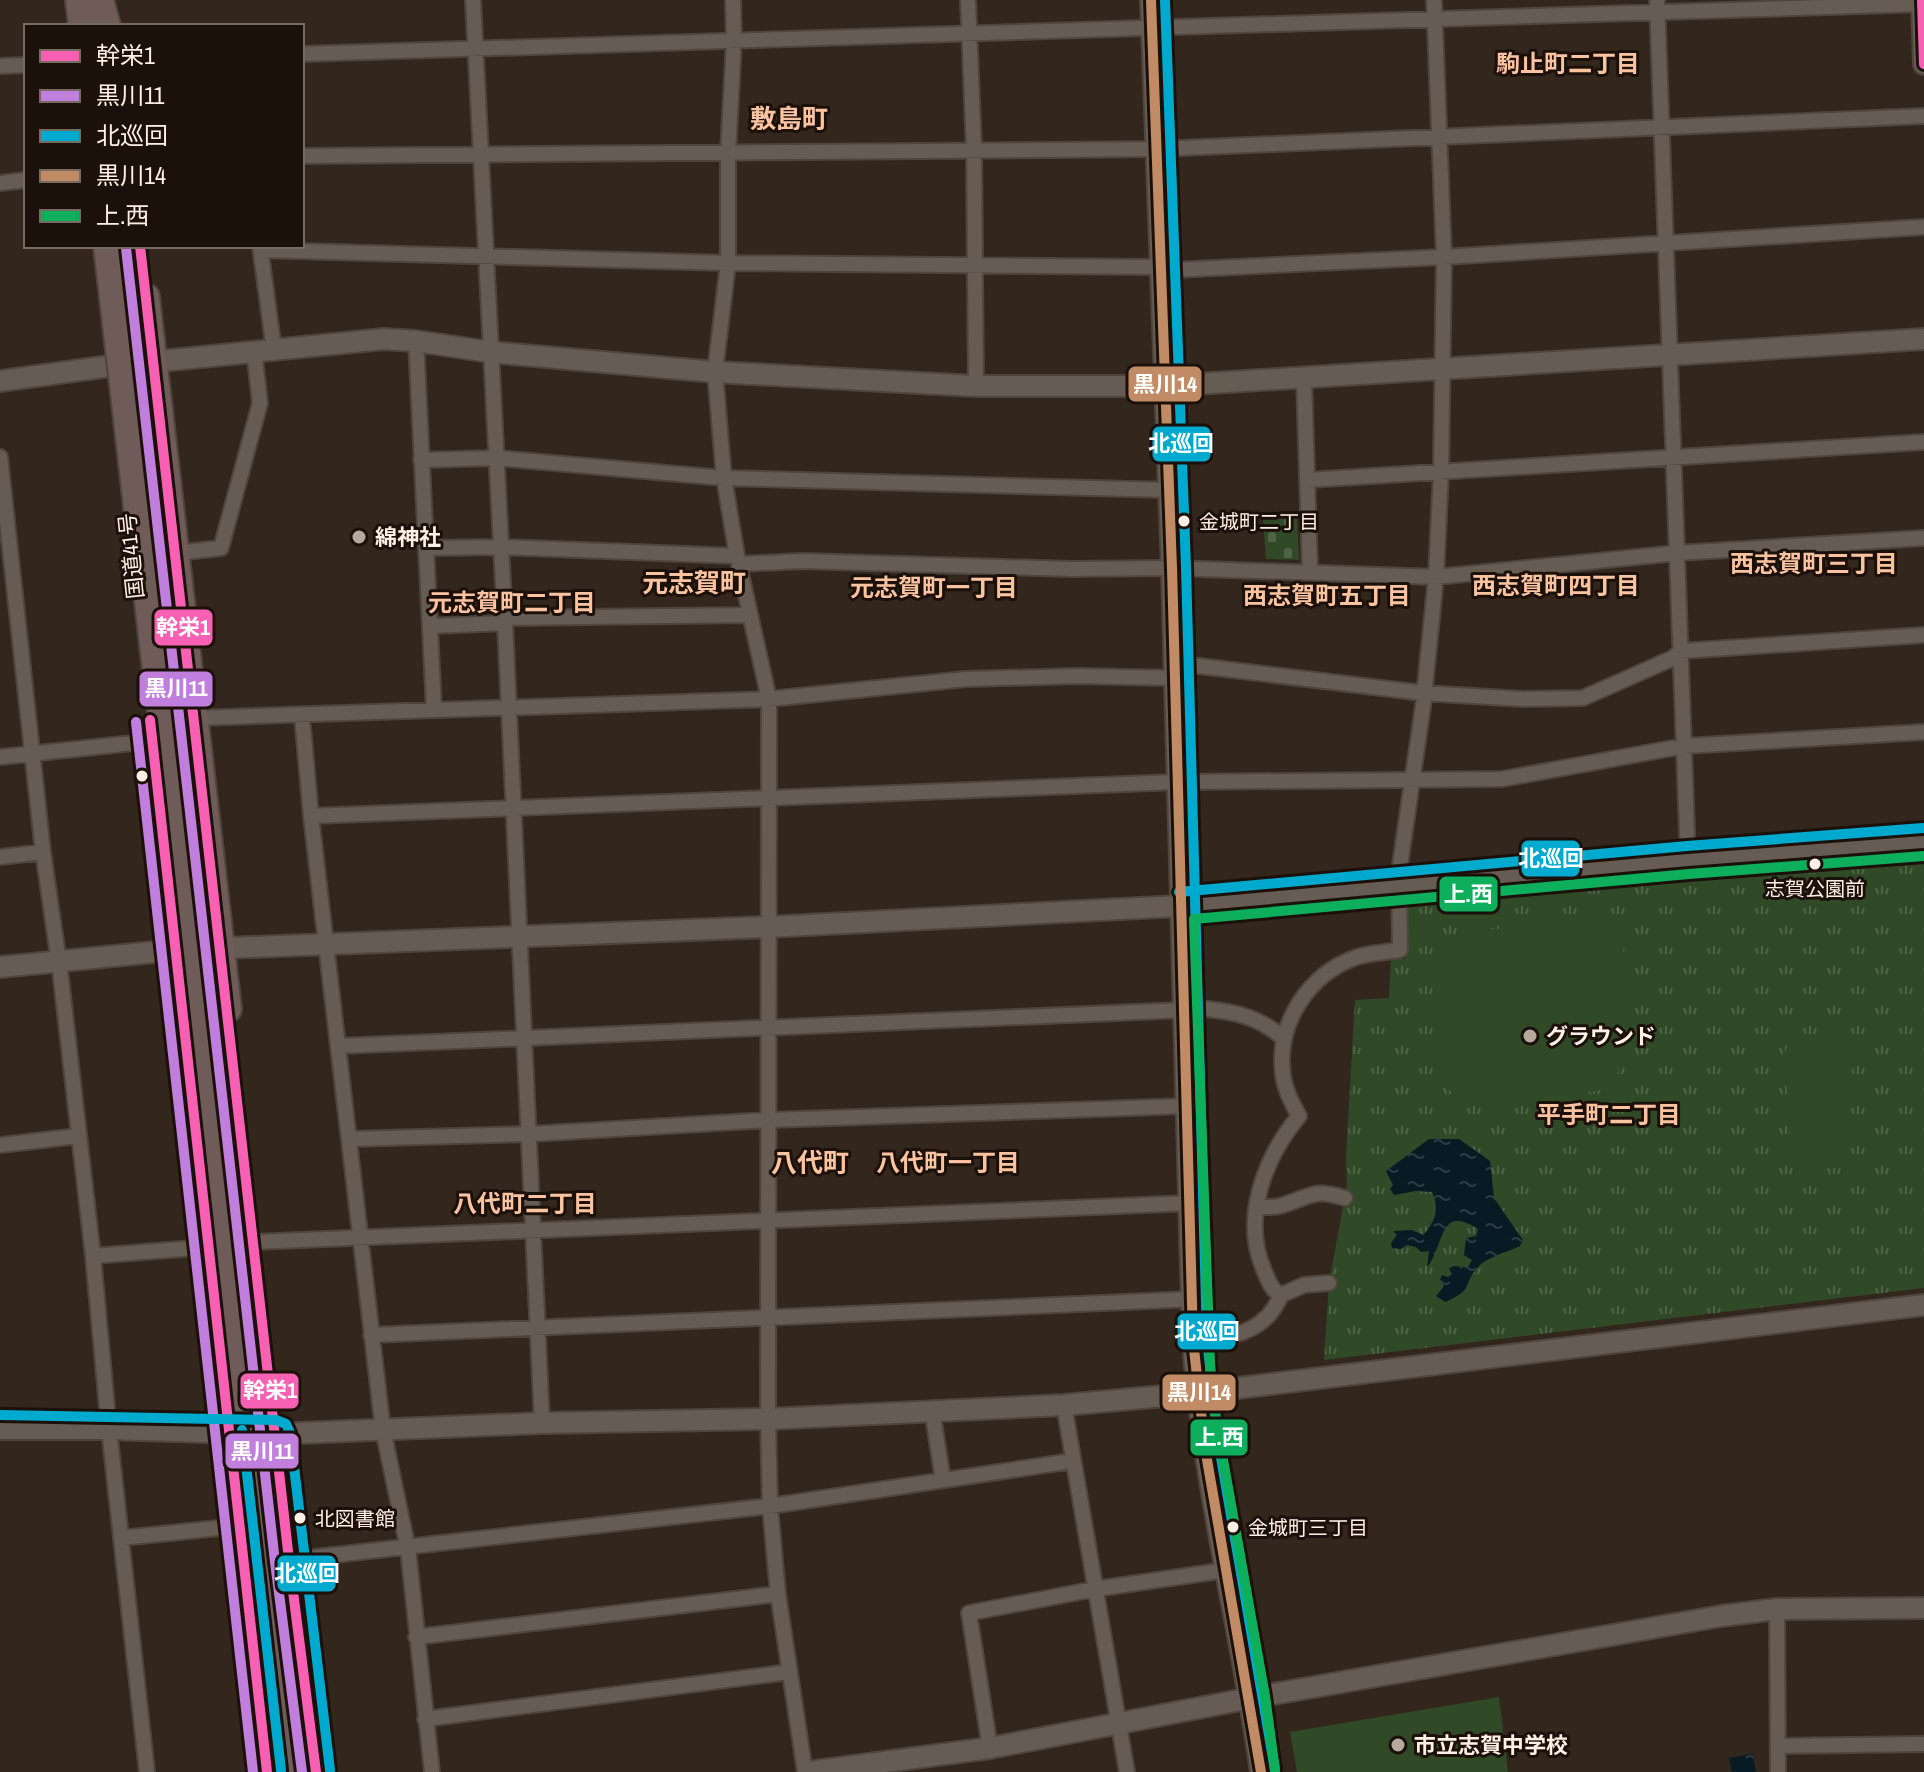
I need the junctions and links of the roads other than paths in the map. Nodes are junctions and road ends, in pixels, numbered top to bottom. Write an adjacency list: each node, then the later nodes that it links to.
1 (67, 0): 12 (highway)
2 (79, 0): 13 (highway)
3 (99, 0): 14 (highway)
4 (473, 0): 18 (street)
5 (733, 0): 17 (street)
6 (968, 0): 16 (street)
7 (1151, 0): 15 (street)
8 (1434, 0): 11 (street)
9 (1923, 2): 10 (street); 20 (street)
10 (1657, 6): 11 (street); 24 (street)
11 (1435, 19): 15 (street); 25 (street)
12 (69, 24)
13 (82, 24)
14 (104, 24)
15 (1151, 27): 16 (street); 26 (street)
16 (969, 33): 17 (street); 27 (street)
17 (734, 41): 18 (street); 28 (street)
18 (475, 49): 19 (street); 29 (street)
19 (304, 54)
20 (1924, 64)
21 (24, 65): 22 (street)
22 (0, 66)
23 (1924, 116): 24 (street)
24 (1661, 127): 25 (street); 34 (street)
25 (1438, 137): 26 (street); 41 (street)
26 (1157, 149): 27 (street); 44 (street)
27 (974, 151): 28 (street); 43 (street)
28 (728, 153): 29 (street); 42 (street)
29 (482, 154): 30 (street); 40 (street)
30 (304, 156)
31 (24, 180): 32 (street)
32 (0, 183)
33 (1924, 227): 34 (street)
34 (1666, 242): 41 (street); 49 (street)
35 (95, 248): 51 (highway, 国道41号)
36 (107, 248): 171 (highway, bridge)
37 (127, 248): 172 (highway, bridge)
38 (140, 248): 50 (highway, 国道41号)
39 (260, 248): 40 (street); 47 (street)
40 (485, 254): 42 (street); 48 (street)
41 (1444, 257): 44 (street); 52 (street)
42 (728, 263): 43 (street); 53 (street)
43 (976, 265): 44 (street); 56 (street)
44 (1160, 268): 57 (street)
45 (1924, 339): 49 (street)
46 (416, 341): 47 (street); 48 (street); 62 (street)
47 (264, 351): 50 (street); 70 (street)
48 (490, 352): 53 (street); 60 (street)
49 (1670, 355): 52 (street); 61 (street)
50 (154, 361): 51 (street); 70 (highway, 国道41号)
51 (110, 366): 55 (street); 89 (highway, 国道41号)
52 (1444, 370): 54 (street); 63 (street)
53 (715, 372): 56 (street); 64 (street)
54 (1304, 378): 57 (street); 65 (street)
55 (0, 381)
56 (976, 386): 57 (street)
57 (1164, 386): 66 (street)
58 (1924, 442): 61 (street)
59 (0, 457): 91 (street)
60 (497, 458): 62 (street); 64 (street); 68 (street)
61 (1674, 458): 63 (street); 71 (street)
62 (421, 460): 69 (street)
63 (1441, 472): 65 (street); 75 (street)
64 (724, 478): 66 (street); 72 (street)
65 (1307, 480): 74 (street)
66 (1168, 490): 73 (street)
67 (1924, 538): 71 (street)
68 (501, 547): 69 (street); 72 (street); 77 (street)
69 (426, 548): 78 (street)
70 (176, 553): 87 (highway, 国道41号)
71 (1677, 553): 75 (street); 80 (street)
72 (738, 560): 73 (street); 76 (street)
73 (1172, 568): 74 (street); 81 (street)
74 (1310, 571): 75 (street)
75 (1436, 577): 82 (street)
76 (750, 615): 77 (street); 83 (street)
77 (505, 621): 78 (street); 84 (street)
78 (430, 626): 85 (street)
79 (1924, 635): 80 (street)
80 (1681, 651): 82 (street); 90 (street)
81 (1174, 671): 82 (street); 83 (street); 94 (street)
82 (1423, 693): 93 (street)
83 (769, 699): 84 (street); 95 (street)
84 (509, 709): 85 (street); 96 (street)
85 (434, 710): 86 (street)
86 (302, 716): 87 (street); 97 (street)
87 (195, 718): 107 (highway, 国道41号)
88 (1924, 732): 90 (street)
89 (152, 741): 91 (street); 108 (highway, 国道41号)
90 (1684, 746): 93 (street); 101 (street)
91 (32, 754): 92 (street); 99 (street)
92 (0, 757)
93 (1412, 779): 94 (street); 102 (street)
94 (1177, 782): 95 (street); 103 (street)
95 (769, 798): 96 (street); 104 (street)
96 (513, 807): 97 (street); 105 (street)
97 (311, 816): 106 (street)
98 (1924, 842): 101 (street)
99 (43, 852): 100 (street); 109 (street)
100 (0, 857)
101 (1688, 860): 102 (street)
102 (1399, 885): 103 (street); 114 (street)
103 (1180, 906): 104 (street); 111 (street)
104 (767, 927): 105 (street); 112 (street)
105 (519, 935): 106 (street); 113 (street)
106 (326, 942): 107 (street); 115 (street)
107 (221, 949): 108 (street); 128 (highway, 国道41号)
108 (175, 950): 109 (street); 129 (highway, 国道41号)
109 (57, 960): 110 (street); 119 (street)
110 (0, 967)
111 (1185, 1010): 112 (street); 114 (street); 116 (street)
112 (767, 1028): 113 (street); 117 (street)
113 (525, 1038): 115 (street); 118 (street)
114 (1284, 1039): 124 (street)
115 (338, 1046): 120 (street)
116 (1188, 1106): 117 (street); 123 (street)
117 (769, 1120): 118 (street); 125 (street)
118 (530, 1134): 120 (street); 126 (street)
119 (78, 1136): 121 (street); 130 (street)
120 (350, 1139): 127 (street)
121 (0, 1145)
122 (1345, 1198): 124 (street)
123 (1191, 1203): 125 (street); 133 (street)
124 (1257, 1207): 132 (street)
125 (769, 1220): 126 (street); 135 (street)
126 (534, 1229): 127 (street); 136 (street)
127 (360, 1237): 128 (street); 137 (street)
128 (253, 1242): 148 (highway, 国道41号)
129 (207, 1247): 130 (street); 147 (highway, 国道41号)
130 (93, 1256): 145 (street)
131 (1329, 1283): 132 (street)
132 (1281, 1295): 138 (street)
133 (1193, 1299): 135 (street); 139 (street)
134 (1924, 1305): 139 (street)
135 (769, 1317): 136 (street); 142 (street)
136 (536, 1327): 137 (street); 143 (street)
137 (371, 1335): 146 (street)
138 (1204, 1339)
139 (1197, 1393): 140 (street); 156 (street)
140 (1064, 1405): 141 (street); 149 (street)
141 (932, 1410): 142 (street); 150 (street)
142 (768, 1419): 143 (street); 151 (street)
143 (542, 1423): 146 (street)
144 (0, 1429): 145 (street)
145 (109, 1429): 147 (street); 153 (street)
146 (383, 1430): 148 (street); 154 (street)
147 (228, 1432): 148 (street); 152 (highway, 国道41号)
148 (276, 1434): 155 (highway, 国道41号)
149 (1072, 1461): 150 (street); 157 (street)
150 (943, 1480): 151 (street)
151 (770, 1506): 154 (street); 158 (street)
152 (238, 1526): 153 (street); 170 (highway, 国道41号)
153 (121, 1538): 169 (street)
154 (408, 1549): 155 (street); 161 (street)
155 (289, 1560): 173 (highway, 国道41号)
156 (1227, 1570): 157 (street); 163 (street)
157 (1095, 1589): 165 (street); 168 (street)
158 (778, 1594): 161 (street); 162 (street)
159 (1924, 1608): 160 (street)
160 (1777, 1609): 163 (street); 167 (street)
161 (416, 1637): 164 (street)
162 (789, 1672): 164 (street); 175 (street)
163 (1251, 1698): 165 (street); 177 (street)
164 (425, 1719): 174 (street)
165 (1119, 1724): 168 (street); 176 (street)
166 (1924, 1744): 167 (street)
167 (1778, 1746): 178 (street)
168 (990, 1748): 175 (street)
169 (147, 1772)
170 (267, 1772)
171 (283, 1772)
172 (303, 1772)
173 (316, 1772)
174 (432, 1772)
175 (807, 1772)
176 (1127, 1772)
177 (1261, 1772)
178 (1778, 1772)

